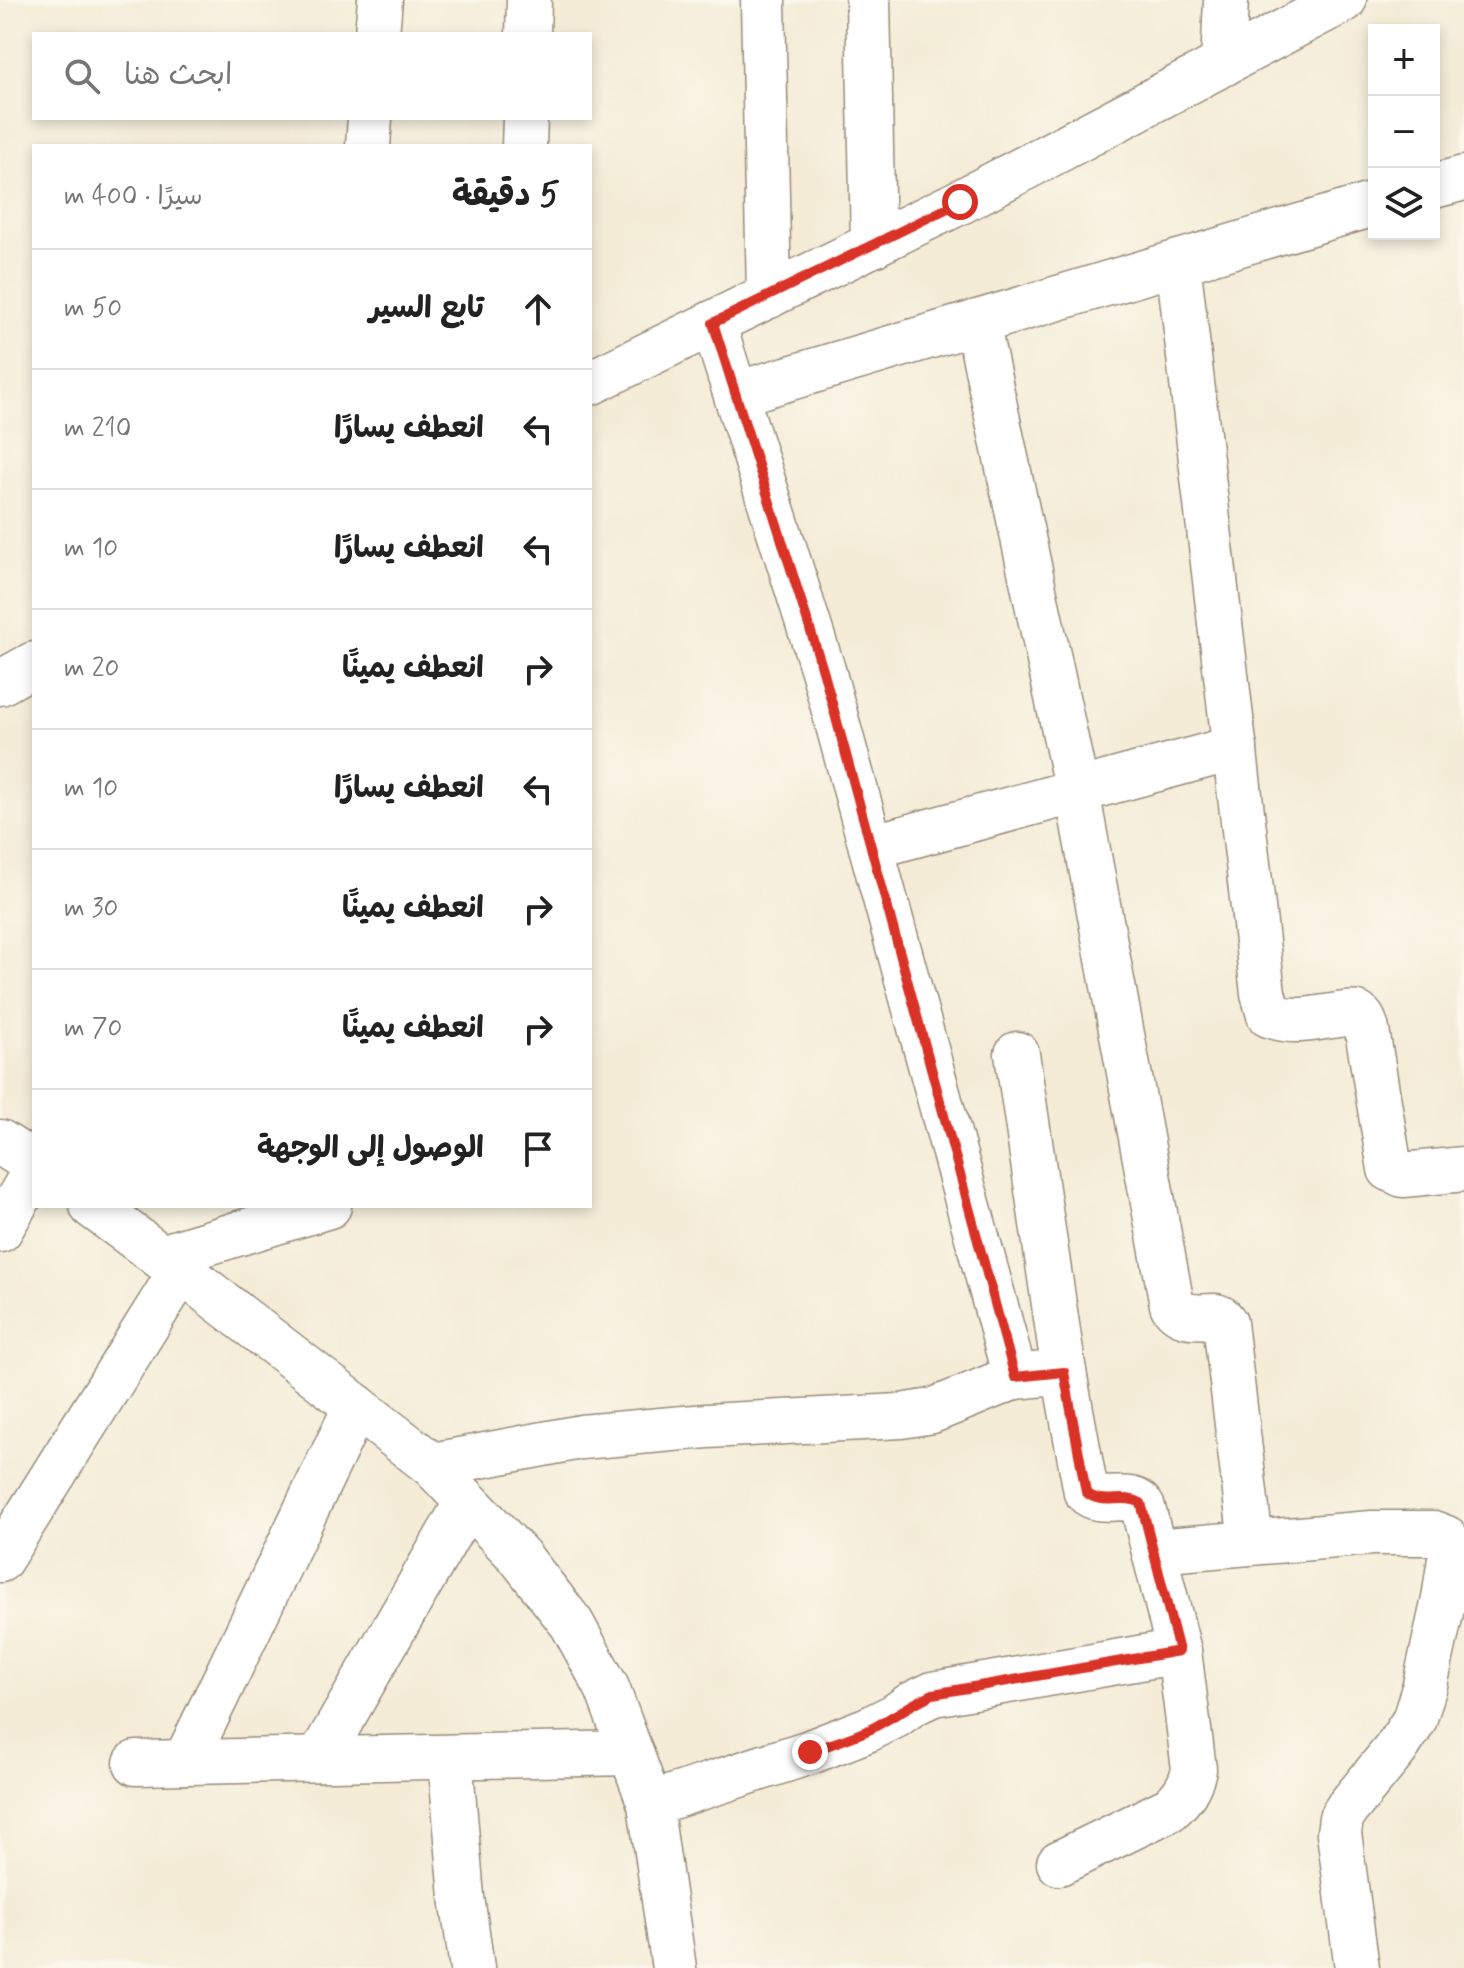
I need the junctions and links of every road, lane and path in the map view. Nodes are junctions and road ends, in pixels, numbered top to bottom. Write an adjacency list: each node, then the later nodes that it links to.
1 (380, 0): 7 (street)
2 (529, 0): 8 (street)
3 (763, 0): 19 (street)
4 (868, 0): 17 (street)
5 (1226, 0): 9 (street)
6 (1344, 0): 9 (street)
7 (377, 32)
8 (528, 32)
9 (1223, 64): 17 (street)
10 (370, 120): 12 (street)
11 (525, 120): 13 (street)
12 (368, 144)
13 (524, 144)
14 (1464, 178): 15 (street)
15 (1440, 184)
16 (1368, 206): 18 (street)
17 (873, 245): 19 (street)
18 (1178, 262): 20 (street); 26 (street)
19 (769, 296): 21 (street)
20 (977, 322): 23 (street); 27 (street)
21 (713, 323): 22 (street); 23 (street)
22 (592, 382)
23 (736, 394): 28 (street)
24 (32, 665): 25 (street)
25 (0, 683)
26 (1235, 748): 27 (street); 32 (street)
27 (1077, 791): 28 (street); 43 (street)
28 (871, 847): 39 (street)
29 (1017, 1054): 38 (street)
30 (0, 1142): 31 (street)
31 (32, 1163)
32 (1464, 1169)
33 (32, 1175): 36 (street)
34 (95, 1208): 37 (street)
35 (324, 1208): 37 (street)
36 (0, 1230)
37 (171, 1264): 40 (street); 45 (street)
38 (1064, 1372): 39 (street); 44 (street)
39 (1015, 1377): 41 (street)
40 (356, 1406): 41 (street); 51 (street)
41 (432, 1465): 42 (street)
42 (467, 1502): 48 (street); 50 (street)
43 (1251, 1543): 44 (street); 46 (street)
44 (1154, 1551): 47 (street)
45 (0, 1560)
46 (1454, 1601): 57 (street)
47 (1179, 1651): 53 (street); 54 (street)
48 (631, 1753): 49 (street); 53 (street)
49 (450, 1757): 50 (street); 55 (street)
50 (319, 1759): 51 (street)
51 (185, 1762): 52 (street)
52 (136, 1763)
53 (650, 1804): 56 (street)
54 (1059, 1863)
55 (472, 1968)
56 (674, 1968)
57 (1357, 1968)

